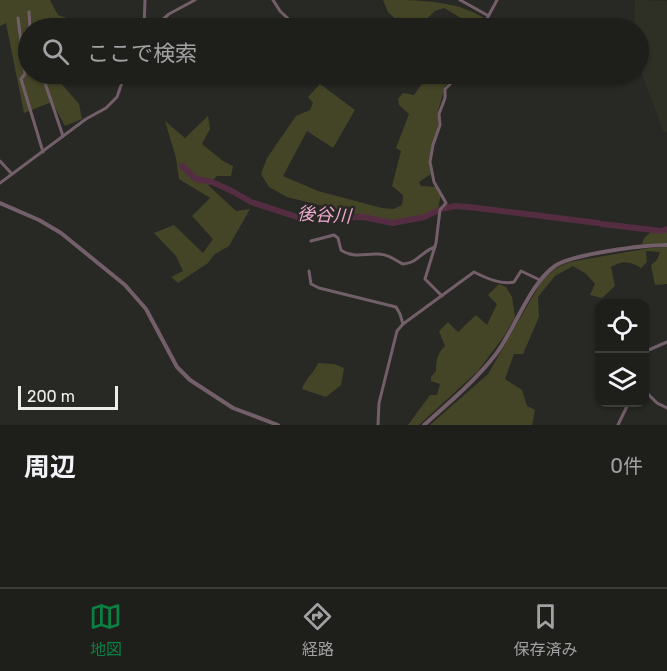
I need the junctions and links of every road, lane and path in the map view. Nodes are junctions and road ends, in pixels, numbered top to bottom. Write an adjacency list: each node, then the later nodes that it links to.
1 (145, 0): 9 (street)
2 (195, 0): 10 (street)
3 (273, 0): 11 (street)
4 (460, 0): 7 (street)
5 (497, 0): 7 (street)
6 (29, 12): 8 (street)
7 (488, 15): 12 (street)
8 (29, 18)
9 (144, 18)
10 (165, 18)
11 (287, 18)
12 (487, 18)
13 (23, 84): 18 (street)
14 (45, 84): 17 (street)
15 (122, 84): 17 (street)
16 (450, 84): 25 (street)
17 (63, 136): 18 (street)
18 (43, 152): 20 (street)
19 (0, 161): 20 (street)
20 (11, 173): 21 (street)
21 (0, 183)
22 (0, 203): 36 (street)
23 (311, 241): 25 (street)
24 (667, 245): 27 (street)
25 (435, 247): 28 (street)
26 (309, 271): 29 (street)
27 (540, 280): 28 (street); 38 (street)
28 (442, 296): 29 (street)
29 (403, 324): 37 (street)
30 (667, 342): 31 (street)
31 (649, 350)
32 (649, 394): 35 (street)
33 (667, 403): 35 (street)
34 (627, 407): 39 (street)
35 (667, 408)
36 (278, 425)
37 (378, 425)
38 (424, 425)
39 (618, 425)

